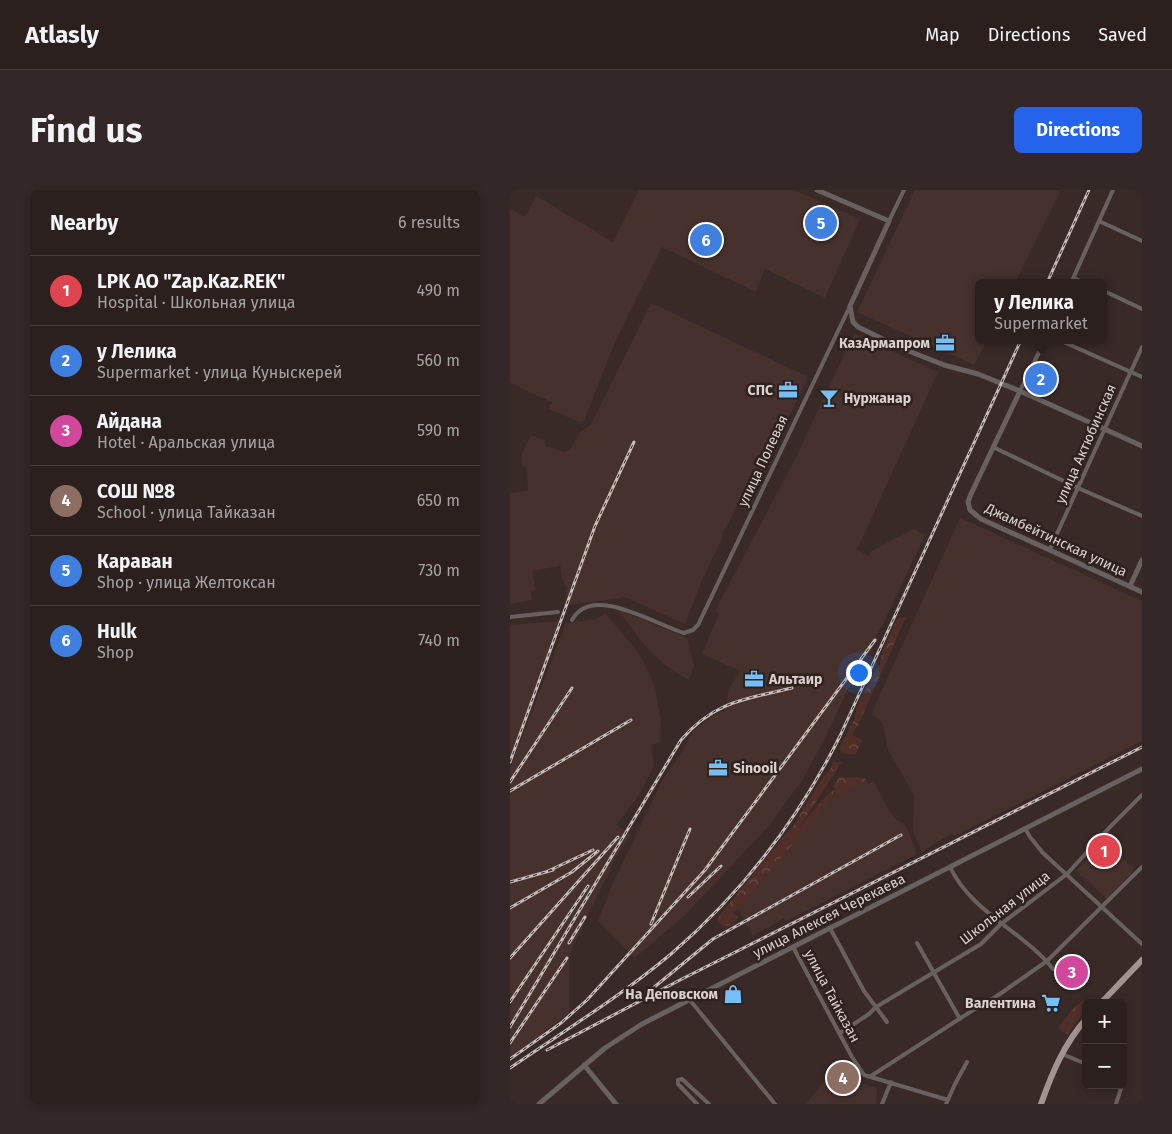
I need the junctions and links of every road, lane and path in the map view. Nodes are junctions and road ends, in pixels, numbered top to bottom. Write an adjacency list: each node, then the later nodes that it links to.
1 (817, 190): 4 (street)
2 (904, 190): 4 (street)
3 (1113, 190): 5 (street)
4 (889, 221): 9 (street)
5 (1099, 221): 6 (street); 7 (street)
6 (1142, 241)
7 (1074, 278)
8 (1107, 293): 10 (street)
9 (850, 306): 16 (street); 28 (street, улица Полевая)
10 (1142, 309)
11 (1043, 344): 16 (street)
12 (1068, 344): 14 (street)
13 (1142, 347): 14 (street, улица Актюбинская)
14 (1131, 372): 15 (street); 17 (street, улица Актюбинская)
15 (1142, 377)
16 (1020, 391): 17 (street); 19 (street)
17 (1105, 429): 18 (street); 20 (street, улица Актюбинская)
18 (1142, 446)
19 (993, 447): 20 (street); 22 (street, Джамбейтинская улица)
20 (1078, 488): 21 (street); 22 (street, улица Актюбинская)
21 (1142, 516)
22 (1050, 549): 24 (street, Джамбейтинская улица)
23 (1142, 560): 24 (street)
24 (1130, 586): 25 (street, Джамбейтинская улица)
25 (1142, 592)
26 (558, 612): 27 (street)
27 (510, 617)
28 (572, 620)
29 (1142, 769): 31 (street, улица Алексея Черекаева)
30 (1142, 795): 34 (street, Школьная улица)
31 (1026, 828): 32 (street, улица Алексея Черекаева); 34 (street)
32 (950, 867): 36 (street); 37 (street, улица Алексея Черекаева)
33 (1142, 867): 35 (street)
34 (1067, 874): 35 (street); 36 (street, Школьная улица)
35 (1102, 908): 39 (street); 42 (street)
36 (1001, 924): 42 (street); 44 (street, Школьная улица)
37 (830, 928): 40 (street, улица Алексея Черекаева); 47 (street)
38 (917, 943): 44 (street)
39 (1142, 944)
40 (793, 947): 46 (street, улица Алексея Черекаева); 51 (street, улица Тайказан)
41 (1142, 960): 45 (main road)
42 (1046, 961): 43 (street); 48 (street)
43 (1054, 969)
44 (934, 972): 47 (street, Школьная улица); 48 (street)
45 (1105, 999)
46 (689, 1000): 55 (street, улица Алексея Черекаева); 64 (street)
47 (876, 1007): 49 (street); 51 (street, Школьная улица)
48 (960, 1019): 56 (street)
49 (887, 1022)
50 (1082, 1024): 52 (main road)
51 (840, 1033): 56 (street, улица Тайказан)
52 (1062, 1054): 54 (street); 66 (main road)
53 (967, 1062): 59 (street)
54 (1082, 1062)
55 (584, 1065): 60 (street, улица Алексея Черекаева); 61 (street)
56 (871, 1076): 57 (street)
57 (891, 1082): 59 (street); 65 (street)
58 (1121, 1089): 67 (street)
59 (947, 1102)
60 (539, 1104)
61 (616, 1104)
62 (697, 1104): 63 (street)
63 (709, 1104)
64 (775, 1104)
65 (882, 1104)
66 (1041, 1104)
67 (1116, 1104)

